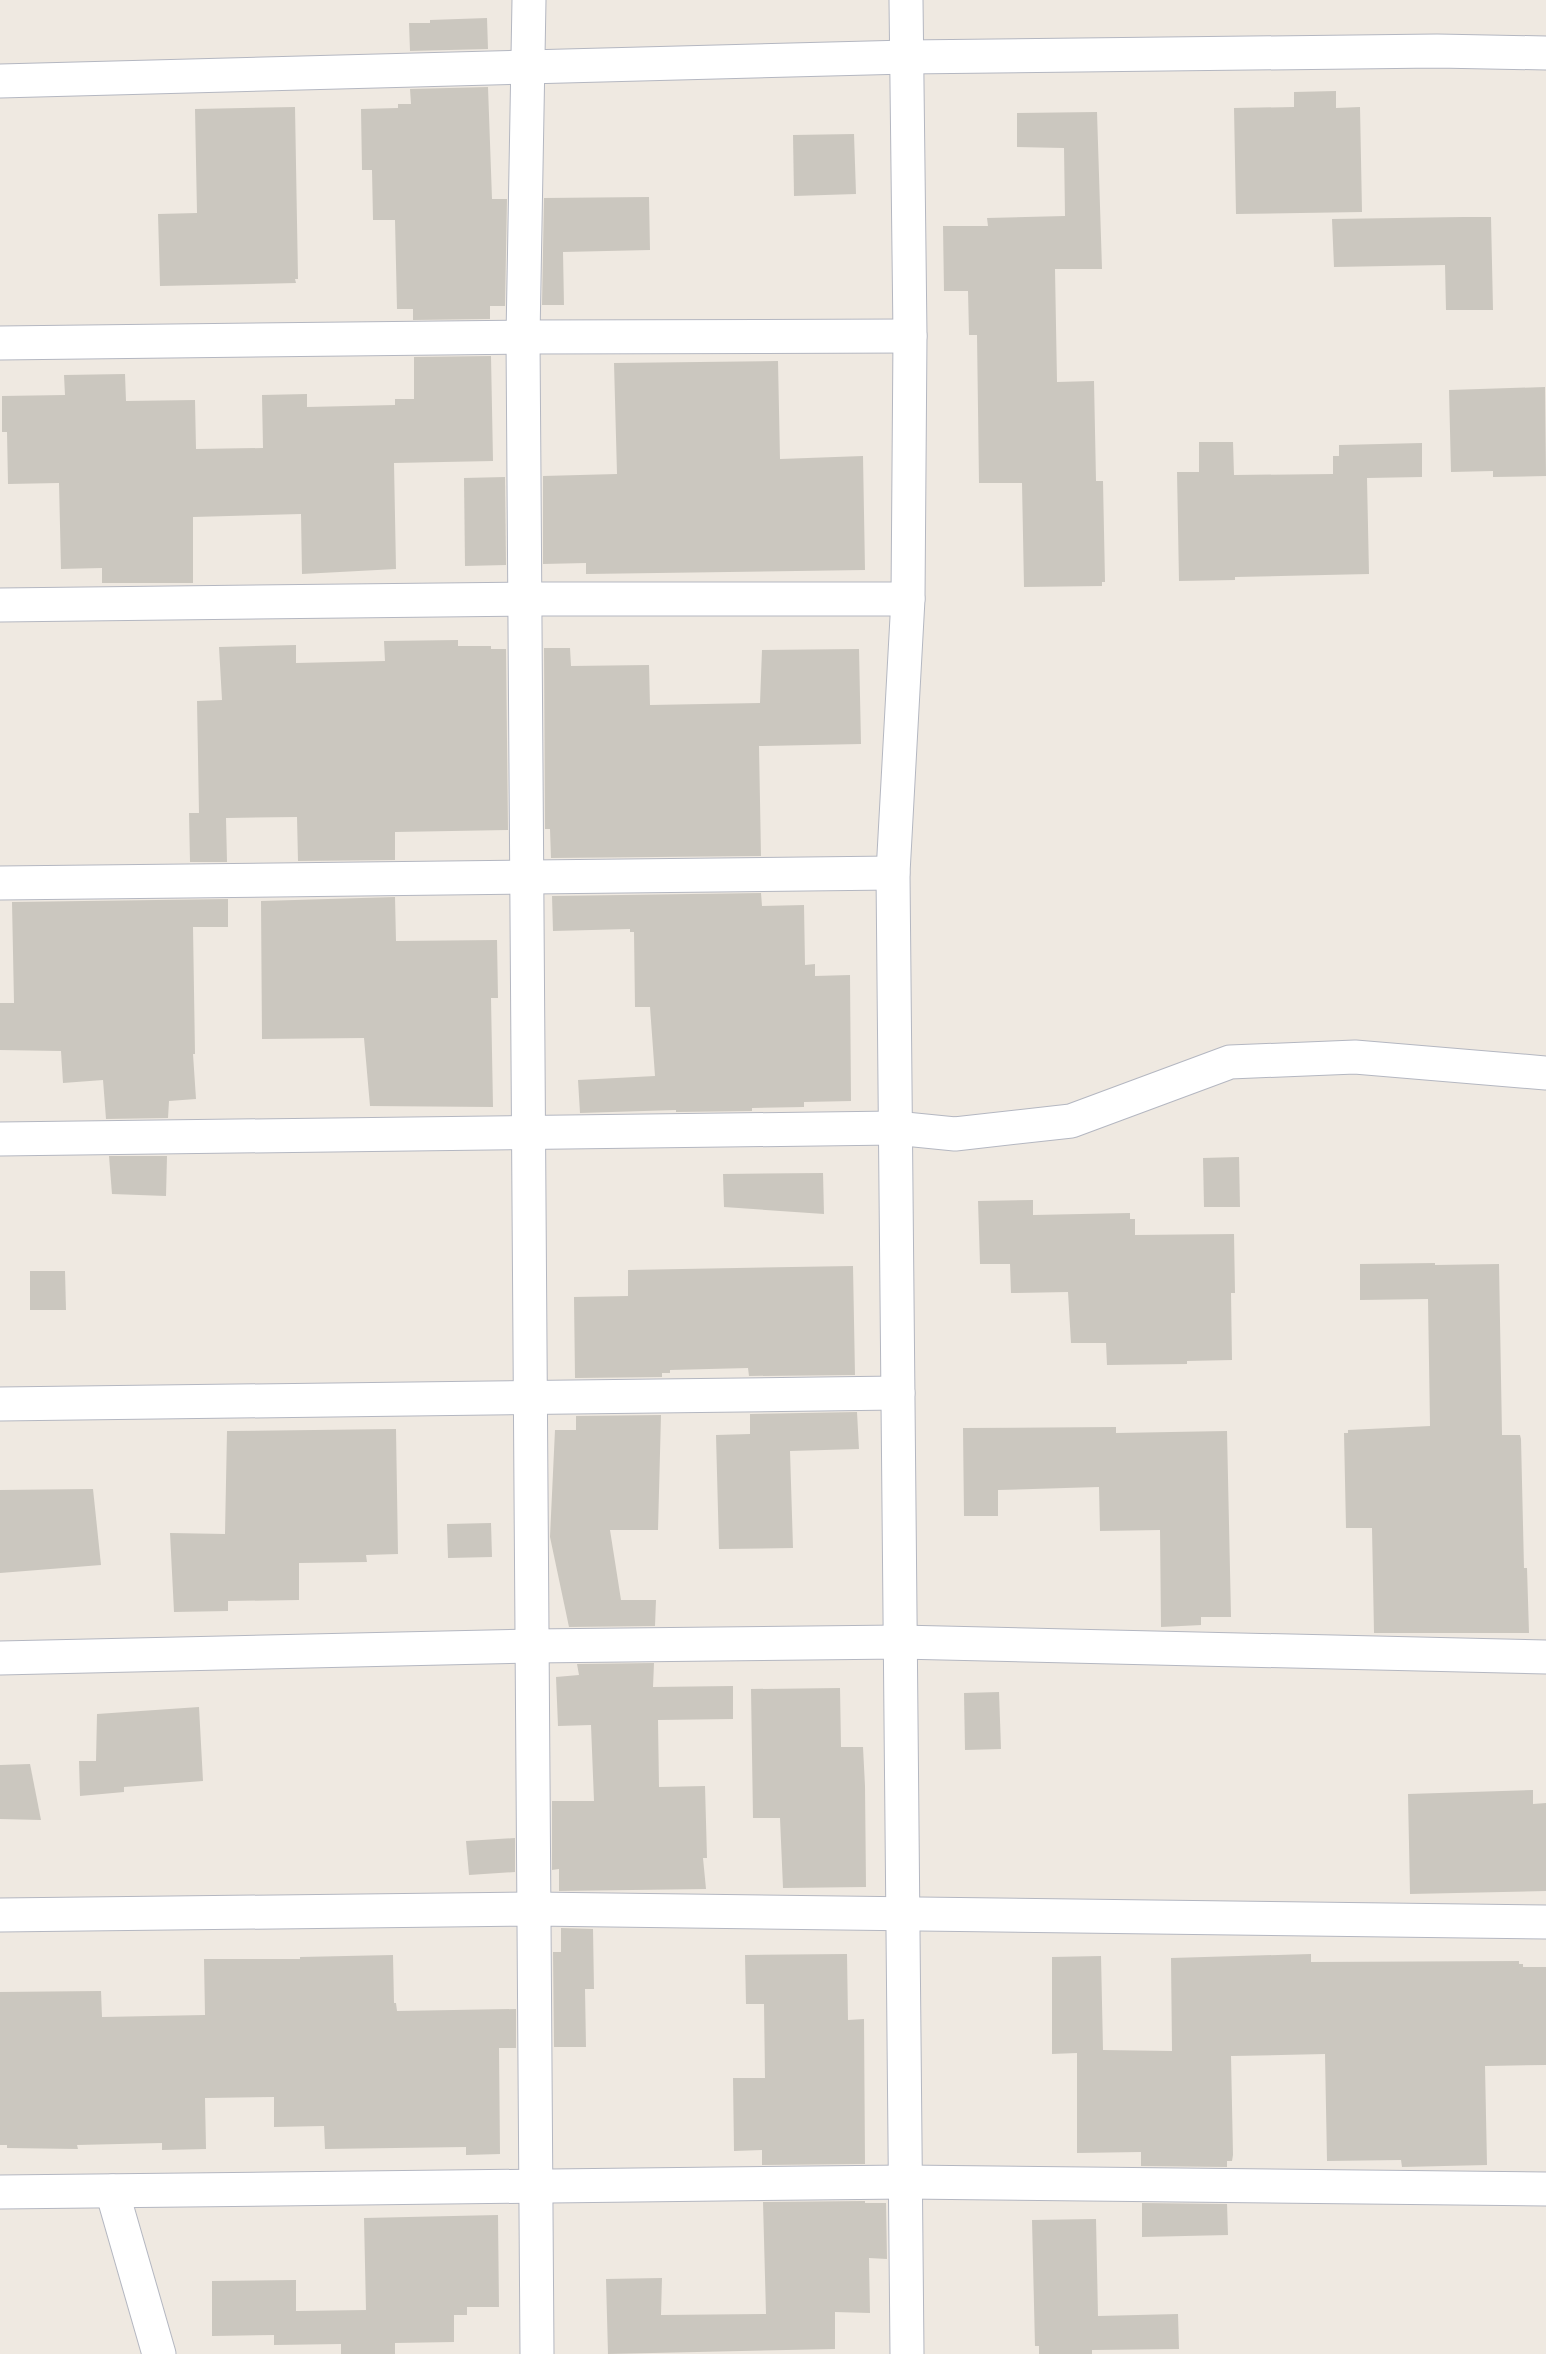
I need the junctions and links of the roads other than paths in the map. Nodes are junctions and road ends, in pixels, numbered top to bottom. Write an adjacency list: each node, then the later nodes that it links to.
1 (529, 0): 5 (street)
2 (906, 0): 4 (street)
3 (1546, 53): 4 (street)
4 (907, 57): 5 (street); 7 (street)
5 (528, 67): 6 (street); 8 (street)
6 (0, 81)
7 (910, 336): 8 (street); 11 (street)
8 (523, 338): 9 (street); 10 (street)
9 (0, 344)
10 (525, 599): 11 (street); 12 (street); 14 (street)
11 (908, 599): 13 (street)
12 (0, 605)
13 (893, 873): 14 (street); 17 (street)
14 (527, 877): 15 (street); 18 (street)
15 (0, 883)
16 (1546, 1073): 17 (street)
17 (895, 1128): 18 (street); 20 (street)
18 (528, 1133): 19 (street); 21 (street)
19 (0, 1139)
20 (898, 1393): 21 (street); 23 (street)
21 (530, 1398): 22 (street); 24 (street)
22 (0, 1404)
23 (900, 1642): 24 (street); 25 (street); 28 (street)
24 (532, 1646): 26 (street); 27 (street)
25 (1546, 1657)
26 (0, 1658)
27 (534, 1909): 28 (street); 29 (street); 32 (street)
28 (902, 1913): 30 (street); 31 (street)
29 (0, 1915)
30 (1546, 1922)
31 (906, 2182): 32 (street); 33 (street); 38 (street)
32 (536, 2186): 34 (street); 37 (street)
33 (1546, 2189)
34 (112, 2191): 35 (street); 36 (street)
35 (0, 2192)
36 (159, 2354)
37 (537, 2354)
38 (907, 2354)

